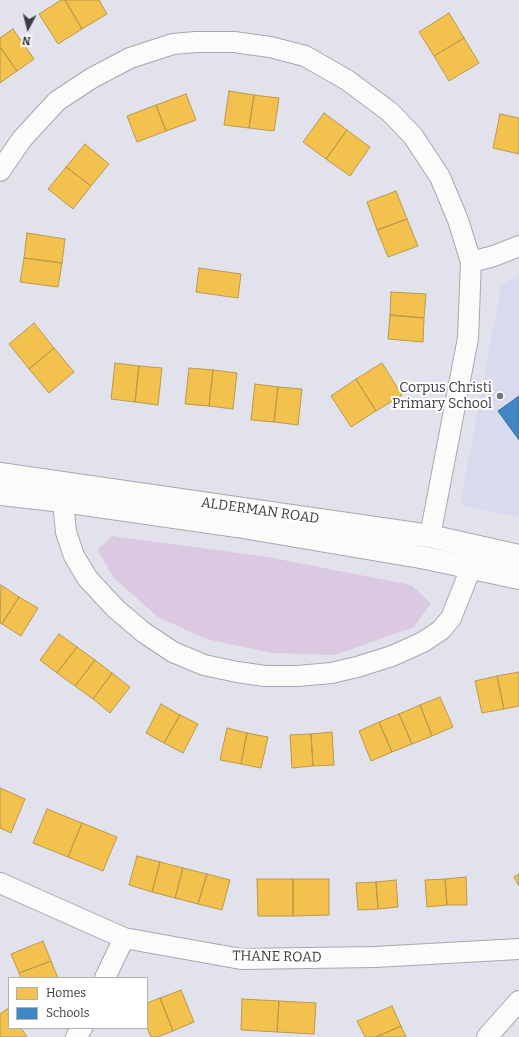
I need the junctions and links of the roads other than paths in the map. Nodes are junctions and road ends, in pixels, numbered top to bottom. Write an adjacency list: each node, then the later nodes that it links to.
1 (0, 172): 3 (street)
2 (519, 246): 3 (street)
3 (470, 262): 7 (street)
4 (0, 474): 7 (street, ALDERMAN ROAD)
5 (0, 494): 6 (street, ALDERMAN ROAD)
6 (63, 501): 9 (street, ALDERMAN ROAD); 9 (street)
7 (430, 536): 8 (street, ALDERMAN ROAD)
8 (519, 556)
9 (471, 568): 10 (street, ALDERMAN ROAD)
10 (519, 578)
11 (0, 883): 12 (street, THANE ROAD)
12 (124, 938): 13 (street, THANE ROAD); 14 (street)
13 (519, 949)
14 (105, 977)
15 (519, 1001): 16 (street)
16 (487, 1037)

